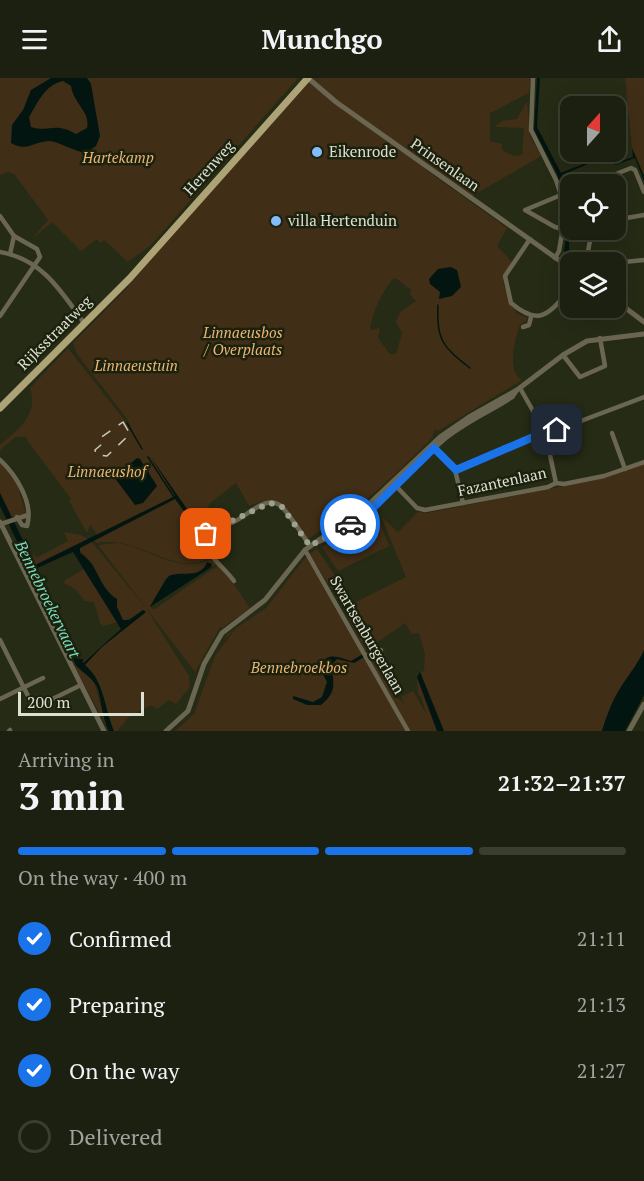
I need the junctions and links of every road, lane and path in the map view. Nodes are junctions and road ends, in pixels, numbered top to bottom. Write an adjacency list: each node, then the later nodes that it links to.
1 (308, 78): 12 (street, Prinsenlaan); 21 (main road, Herenweg)
2 (533, 78): 5 (street)
3 (616, 174): 4 (street)
4 (644, 192)
5 (560, 193)
6 (560, 195): 10 (street)
7 (644, 215): 9 (street)
8 (0, 216): 11 (street)
9 (626, 218)
10 (560, 228)
11 (14, 236): 15 (street); 20 (street)
12 (530, 239): 16 (street, Prinsenlaan); 25 (street)
13 (561, 240): 16 (street)
14 (0, 252): 15 (street)
15 (10, 254): 20 (street)
16 (555, 258): 18 (street, Prinsenlaan)
17 (644, 260): 19 (street)
18 (560, 261)
19 (626, 262)
20 (35, 265): 24 (street); 27 (street)
21 (130, 278): 27 (main road, Rijksstraatweg)
22 (560, 300): 25 (street)
23 (626, 308): 26 (street)
24 (0, 316)
25 (531, 317): 28 (street)
26 (644, 322)
27 (84, 323): 34 (main road, Rijksstraatweg)
28 (523, 327)
29 (644, 334): 30 (street)
30 (600, 338): 31 (street); 31 (street)
31 (564, 355): 32 (street)
32 (519, 389): 35 (street); 37 (street)
33 (644, 397): 35 (street)
34 (0, 408)
35 (545, 432): 41 (street); 42 (street)
36 (612, 433): 40 (street)
37 (432, 447): 41 (street); 43 (street)
38 (0, 460): 45 (street)
39 (644, 462): 40 (street, Fazantenlaan)
40 (625, 469): 42 (street, Fazantenlaan)
41 (456, 470): 44 (street)
42 (556, 483): 44 (street, Fazantenlaan)
43 (394, 484): 44 (street, Fazantenlaan); 50 (street)
44 (463, 503)
45 (28, 515): 46 (street); 46 (street)
46 (15, 518): 47 (street)
47 (2, 523): 48 (street)
48 (7, 538): 49 (street); 56 (street)
49 (0, 541)
50 (310, 546): 51 (street, Swartsenburgerlaan); 54 (street, Swartsenburgerlaan); 61 (street)
51 (234, 582)
52 (0, 640): 57 (street)
53 (381, 650): 54 (street)
54 (367, 655): 62 (street, Swartsenburgerlaan)
55 (43, 678): 57 (street)
56 (81, 685): 57 (street); 60 (street)
57 (23, 688): 58 (street)
58 (0, 699)
59 (644, 704): 63 (street)
60 (104, 731)
61 (166, 731)
62 (408, 731)
63 (629, 731)

